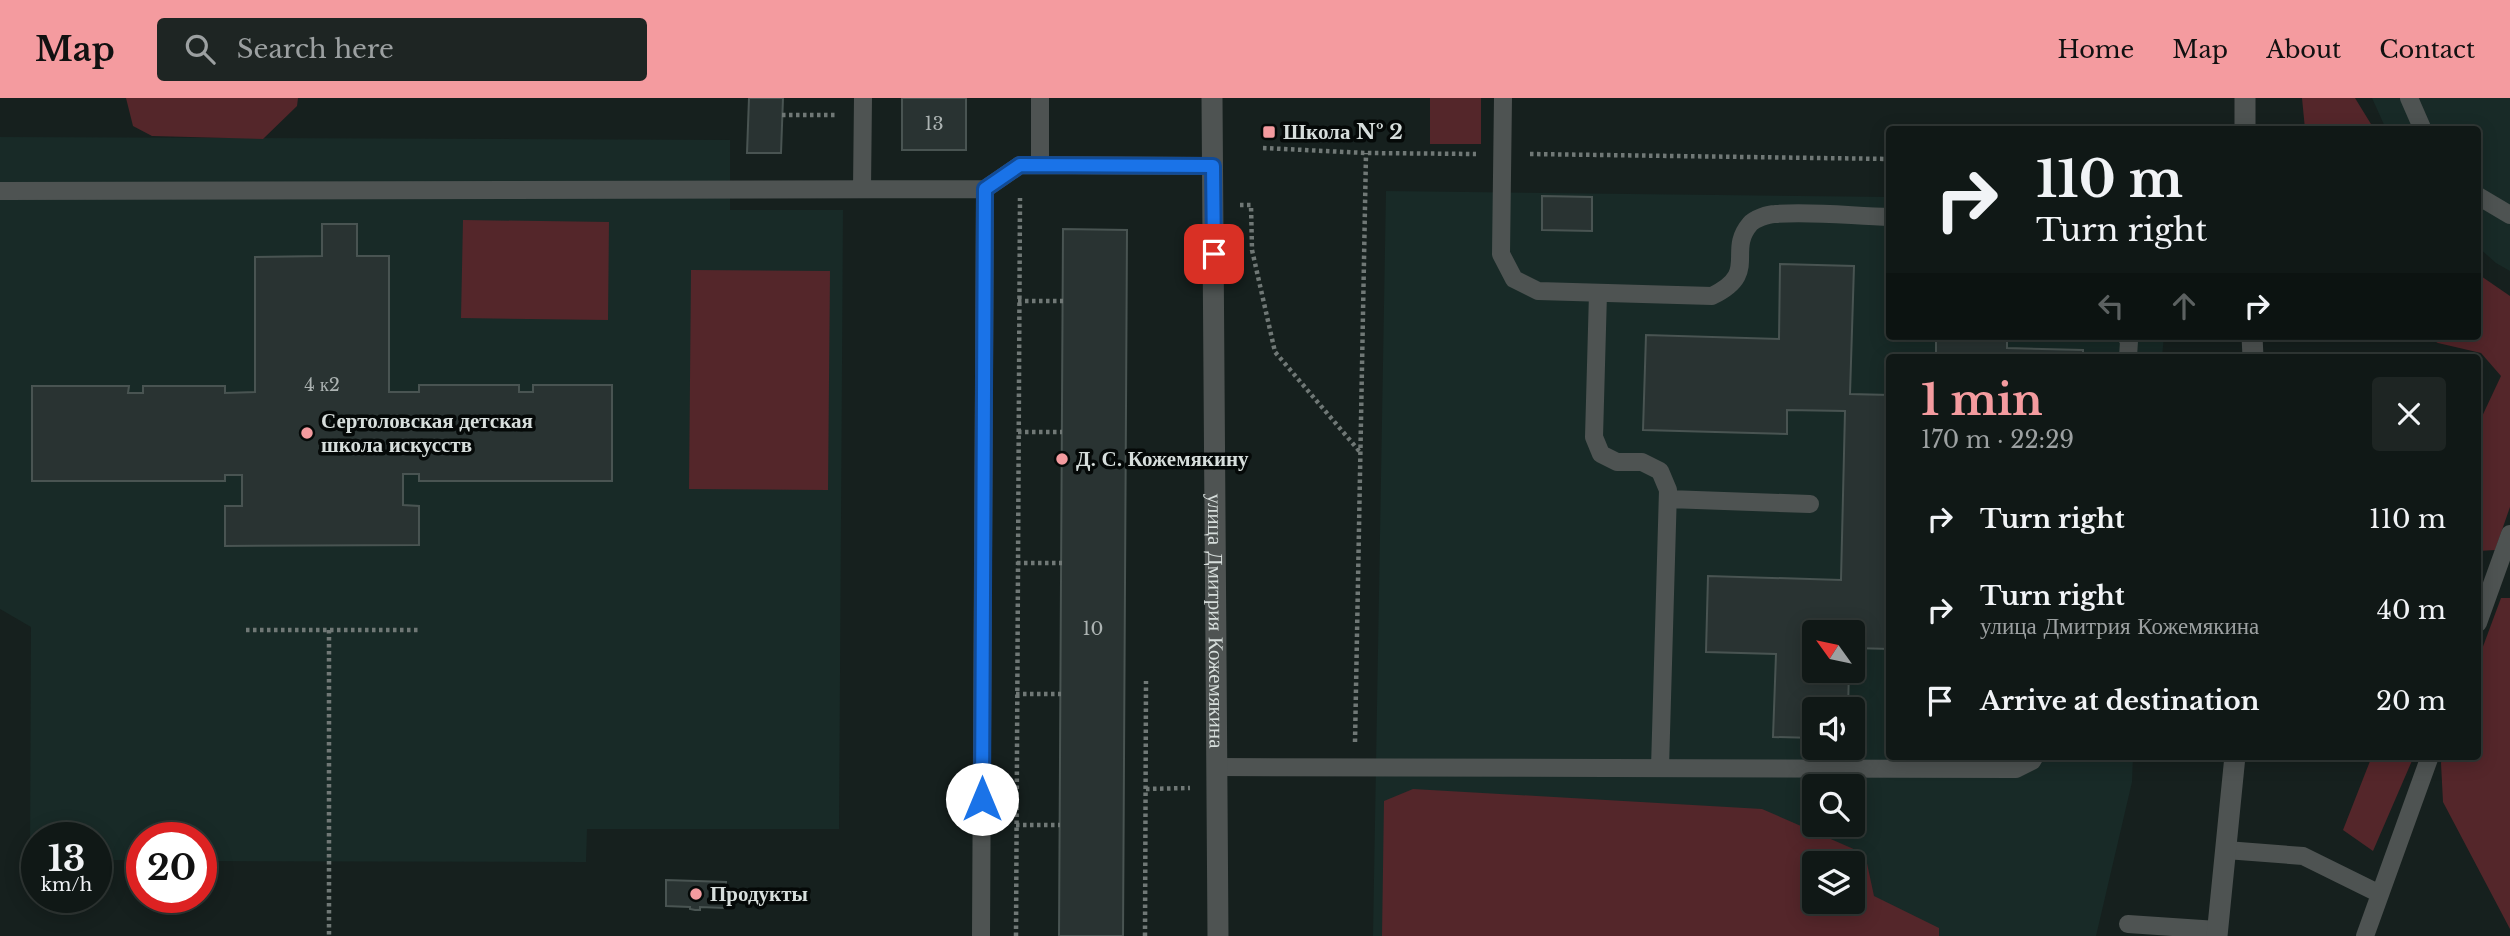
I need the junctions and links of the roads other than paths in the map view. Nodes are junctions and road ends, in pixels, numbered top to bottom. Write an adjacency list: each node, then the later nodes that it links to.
1 (1040, 98): 9 (lane)
2 (1212, 98): 10 (street, улица Дмитрия Кожемякина)
3 (1503, 98): 17 (lane)
4 (2245, 98): 7 (street)
5 (2409, 98): 8 (lane)
6 (862, 107): 11 (lane)
7 (2245, 126)
8 (2421, 126)
9 (1040, 165): 10 (lane); 12 (lane)
10 (1213, 166): 25 (street, улица Дмитрия Кожемякина)
11 (862, 188): 12 (lane); 13 (lane)
12 (985, 189): 31 (lane)
13 (0, 191)
14 (2481, 198): 15 (lane)
15 (2510, 215)
16 (1886, 217): 17 (lane)
17 (1598, 293): 18 (lane)
18 (1668, 499): 19 (lane); 26 (lane)
19 (1810, 504)
20 (2510, 534): 21 (lane)
21 (2481, 615)
22 (2033, 760): 26 (lane)
23 (2235, 760): 27 (street)
24 (2429, 760): 28 (lane)
25 (1217, 767): 26 (lane); 32 (street, улица Дмитрия Кожемякина)
26 (1660, 768)
27 (2226, 850): 28 (lane); 30 (street)
28 (2380, 894): 33 (lane)
29 (2128, 923): 30 (lane)
30 (2217, 933)
31 (981, 936)
32 (1218, 936)
33 (2365, 936)

